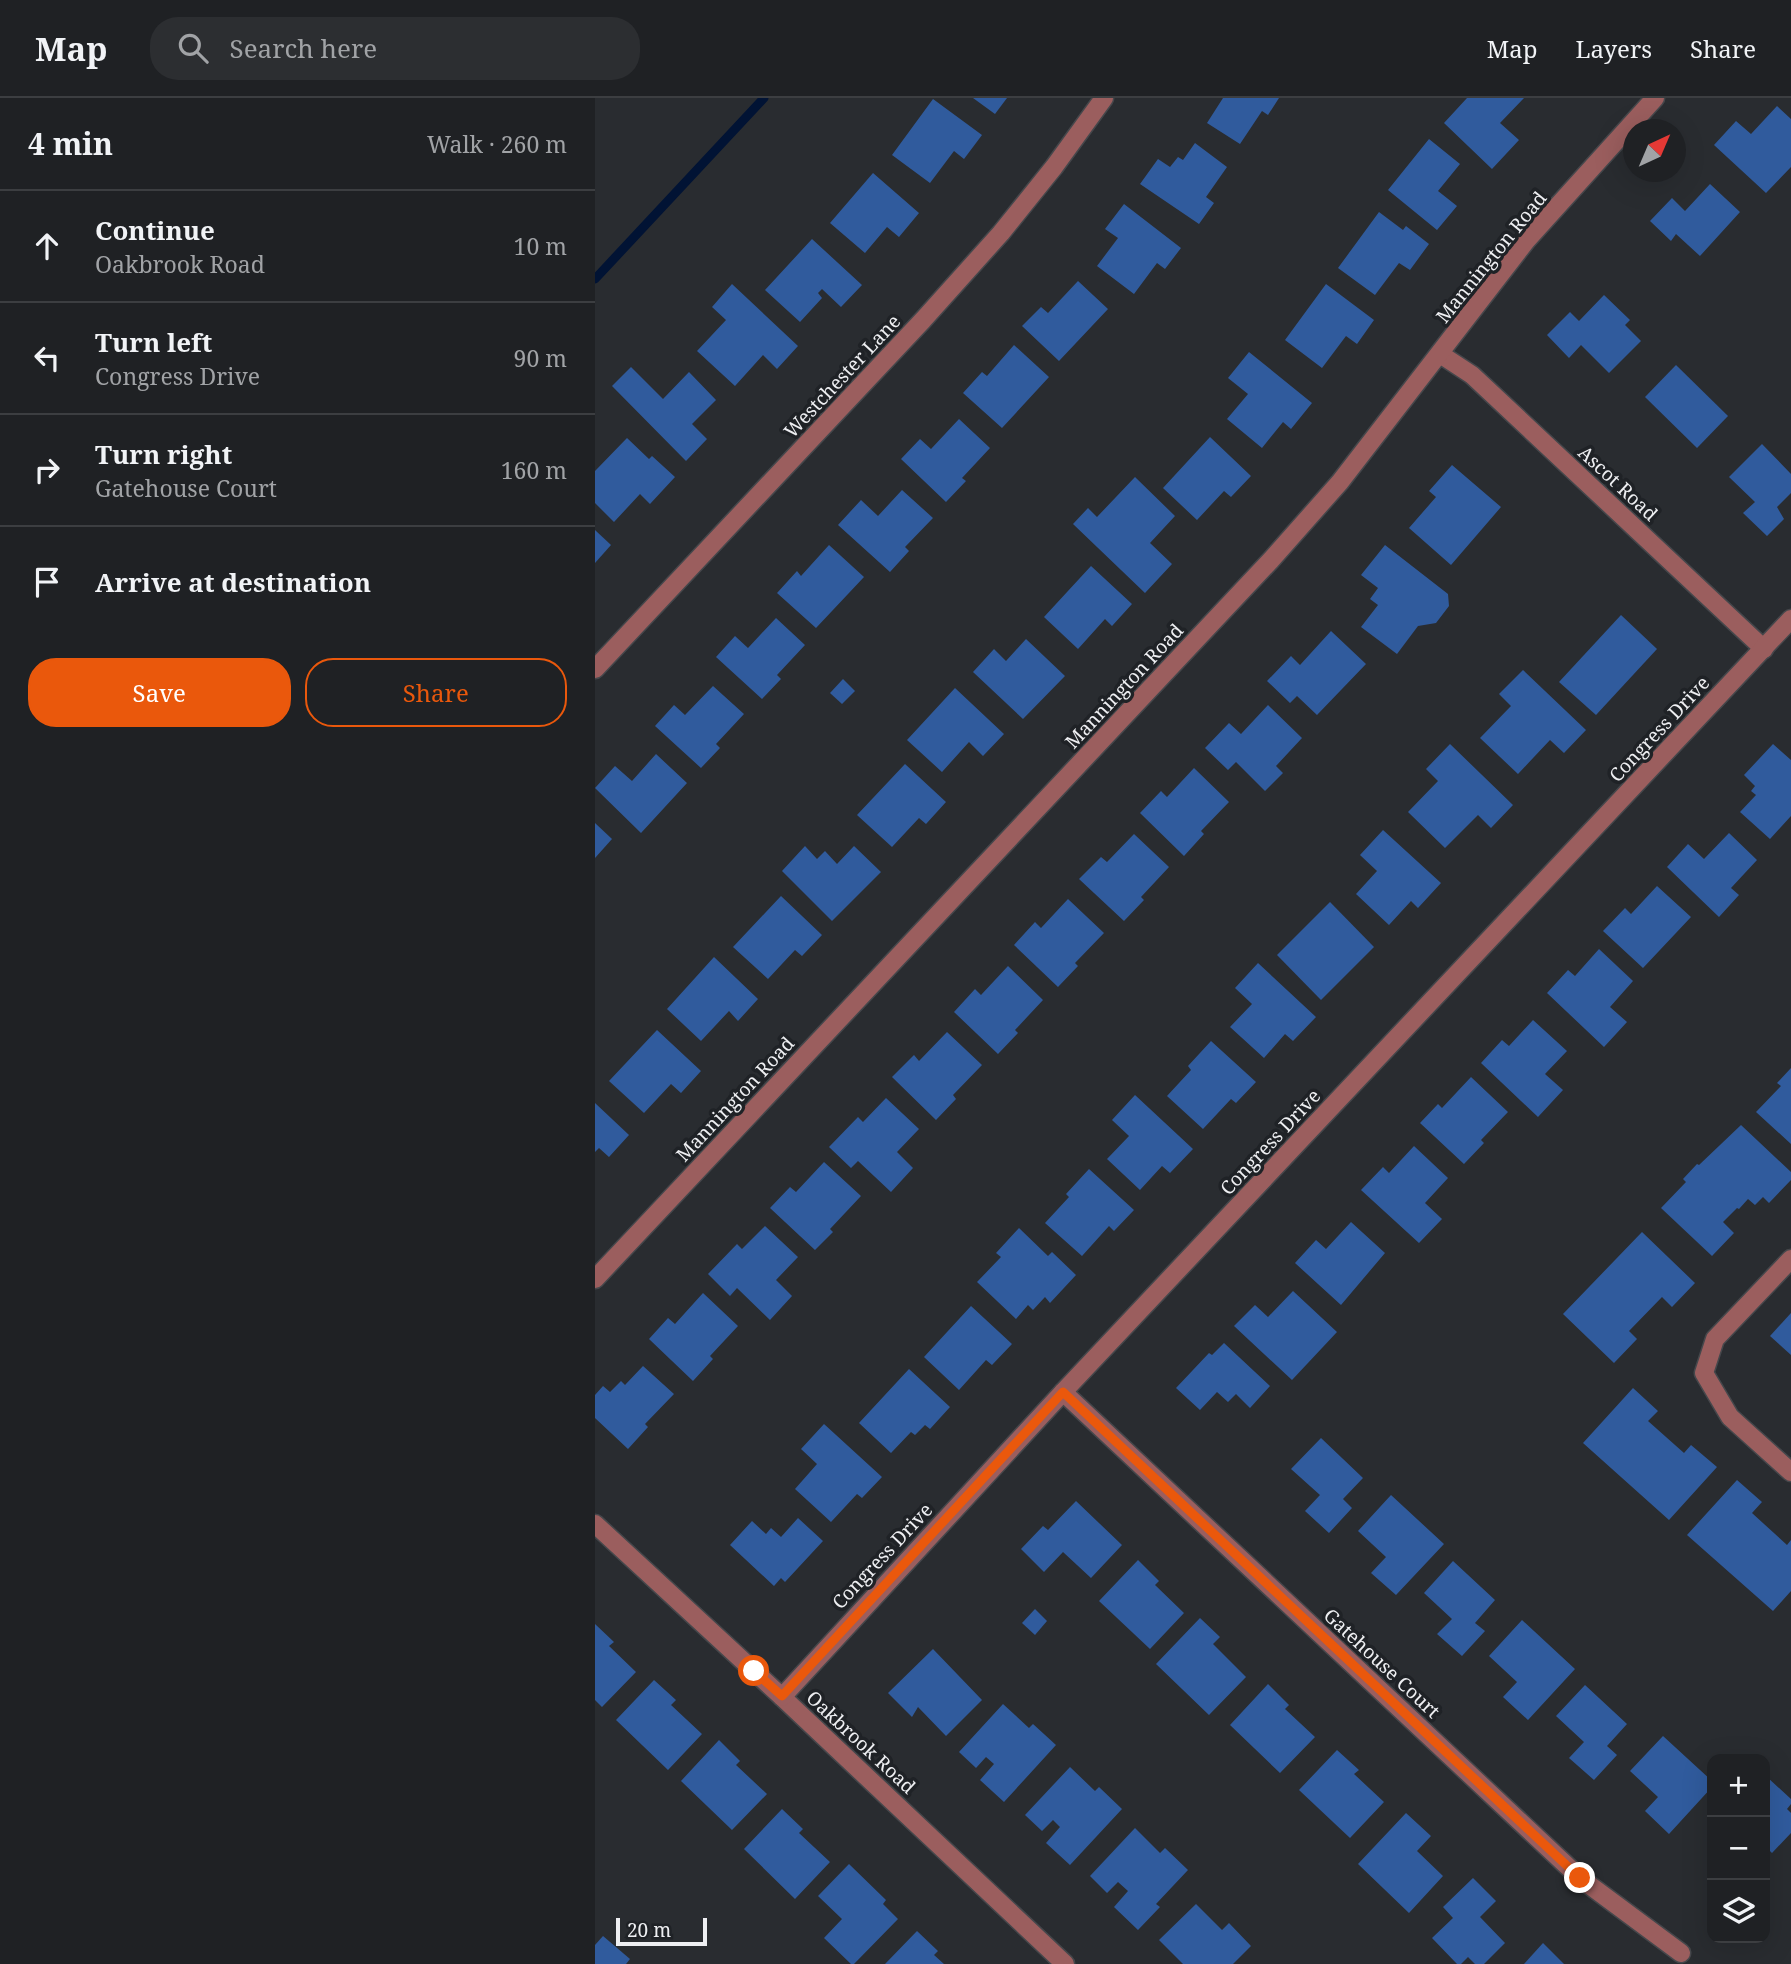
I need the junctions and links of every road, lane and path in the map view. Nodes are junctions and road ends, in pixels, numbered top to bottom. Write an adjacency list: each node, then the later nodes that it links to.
1 (1104, 98): 6 (street, Westchester Lane)
2 (1655, 98): 3 (street, Mannington Road)
3 (1440, 355): 5 (street, Ascot Road); 8 (street, Mannington Road)
4 (1791, 620): 5 (street, Congress Drive)
5 (1764, 649): 9 (street, Congress Drive)
6 (595, 669)
7 (1791, 1259): 10 (street)
8 (595, 1279)
9 (1063, 1392): 12 (street, Congress Drive); 13 (street, Gatehouse Court)
10 (1791, 1472)
11 (595, 1524): 12 (street, Oakbrook Road)
12 (782, 1696): 14 (street, Oakbrook Road)
13 (1681, 1953)
14 (1065, 1964)

